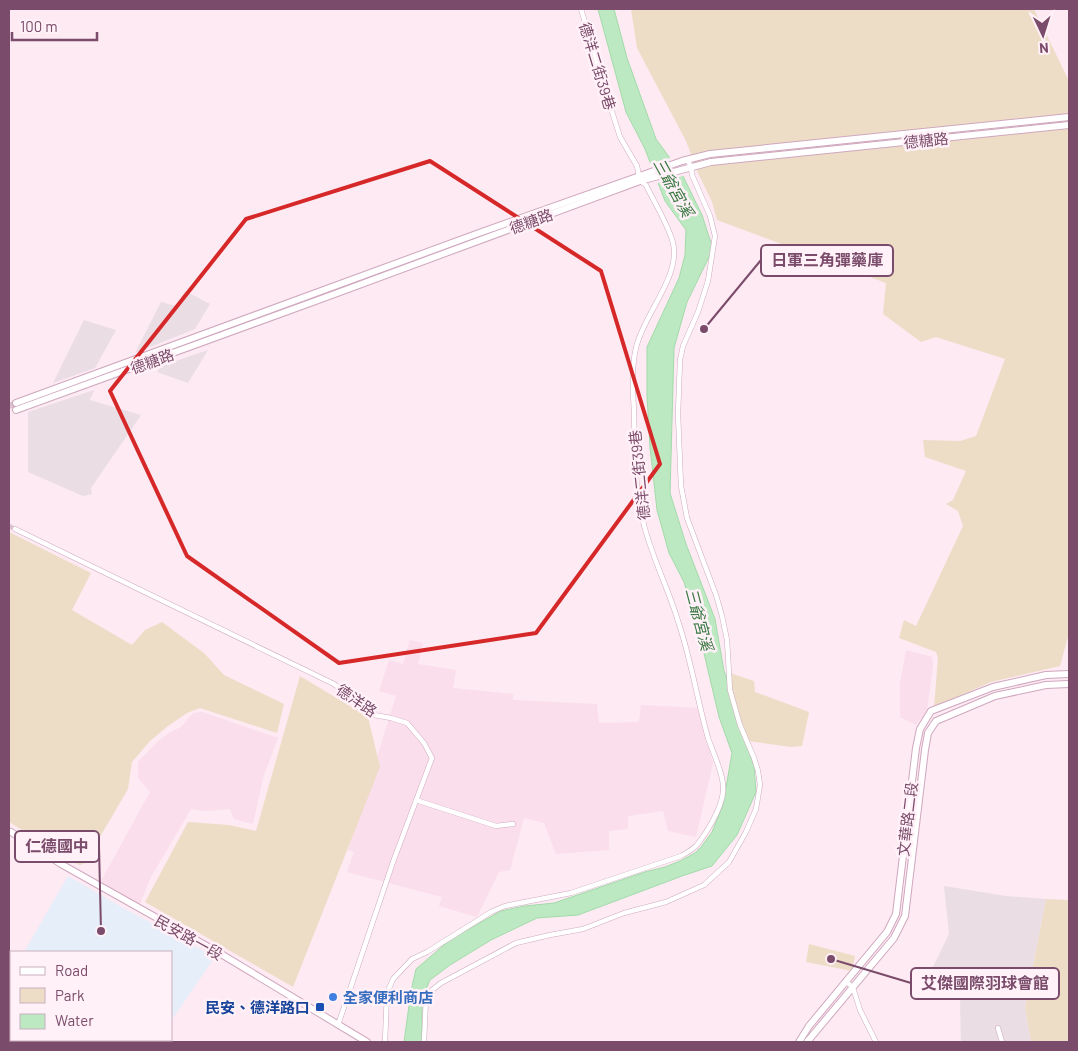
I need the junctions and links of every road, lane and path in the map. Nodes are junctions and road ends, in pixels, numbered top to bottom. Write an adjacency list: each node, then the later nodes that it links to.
1 (582, 9): 6 (street, 德洋二街39巷)
2 (1069, 117): 4 (street, 德糖路)
3 (1069, 125): 5 (street, 德糖路)
4 (684, 160): 5 (street); 6 (street, 德糖路)
5 (689, 167): 6 (street, 德糖路); 20 (street)
6 (642, 177): 7 (street, 德糖路); 19 (street, 德洋二街39巷)
7 (16, 407)
8 (15, 529): 11 (street, 德洋路)
9 (1069, 674): 14 (street, 文華路二段)
10 (1069, 684): 15 (street, 文華路二段)
11 (416, 800): 12 (street); 16 (street, 德洋路)
12 (513, 824)
13 (11, 832): 16 (street, 民安路一段)
14 (846, 981): 15 (street); 21 (street, 文華路二段)
15 (853, 988): 22 (street, 文華路二段); 23 (street)
16 (338, 1025): 18 (street, 民安路一段)
17 (998, 1028): 24 (street)
18 (367, 1042)
19 (385, 1042)
20 (424, 1042)
21 (799, 1042)
22 (808, 1042)
23 (876, 1042)
24 (1002, 1042)

